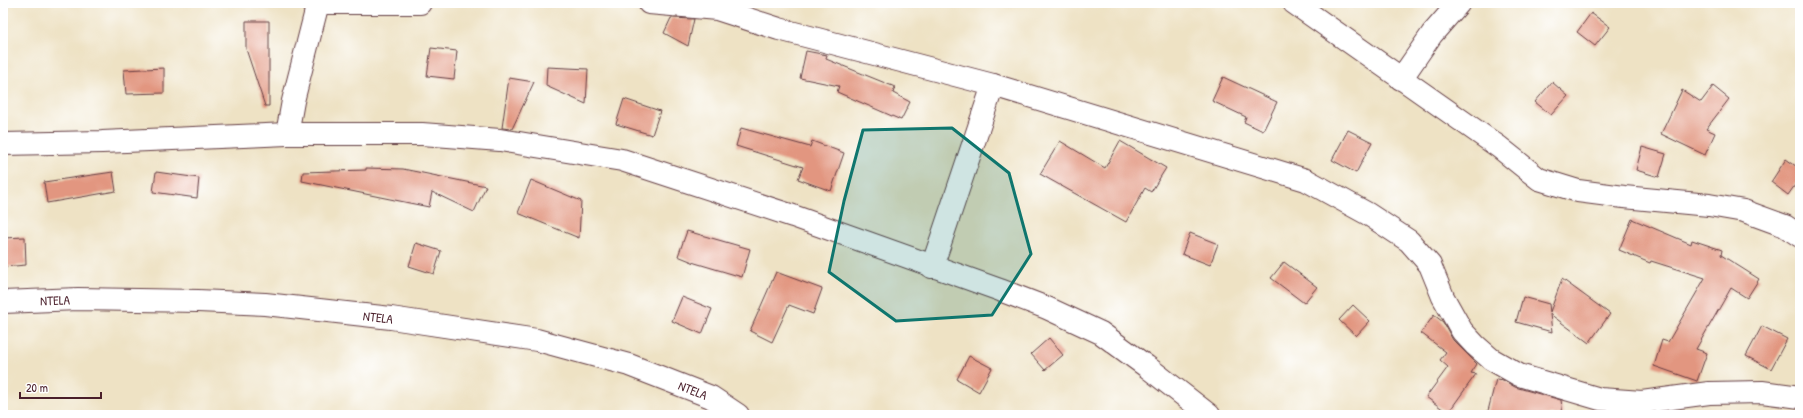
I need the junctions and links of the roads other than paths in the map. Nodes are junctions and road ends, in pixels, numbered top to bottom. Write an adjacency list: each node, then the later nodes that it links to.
1 (312, 3): 2 (street)
2 (318, 3): 3 (street); 9 (street)
3 (420, 3)
4 (649, 3): 8 (street)
5 (1294, 3): 7 (street)
6 (1459, 3): 7 (street)
7 (1402, 79): 11 (street)
8 (993, 85): 12 (street); 15 (street)
9 (287, 134): 10 (street); 12 (street)
10 (3, 144)
11 (1800, 236)
12 (932, 267): 17 (street)
13 (3, 302): 16 (street, NTELA)
14 (1800, 397): 15 (street)
15 (1602, 407)
16 (738, 415)
17 (1209, 415)

